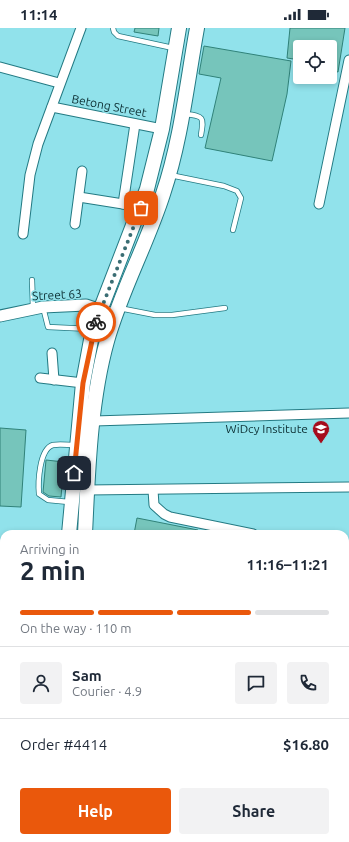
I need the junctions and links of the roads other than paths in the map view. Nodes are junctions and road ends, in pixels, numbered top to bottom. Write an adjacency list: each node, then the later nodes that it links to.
1 (81, 28): 8 (street)
2 (113, 28): 5 (lane)
3 (179, 28): 5 (main road)
4 (196, 28): 10 (main road)
5 (176, 49): 12 (main road)
6 (349, 60): 18 (street)
7 (0, 67): 8 (street)
8 (59, 84): 9 (street)
9 (52, 107): 11 (street, Betong Street); 22 (street)
10 (182, 113): 13 (lane); 15 (main road)
11 (135, 124): 12 (street, Betong Street); 17 (street)
12 (162, 129): 19 (main road)
13 (200, 135)
14 (82, 171): 16 (street)
15 (169, 175): 21 (lane); 27 (main road)
16 (79, 197): 17 (street); 20 (street)
17 (123, 204): 19 (street)
18 (319, 204)
19 (141, 208): 26 (main road)
20 (75, 224)
21 (233, 230)
22 (23, 234)
23 (32, 280): 24 (lane)
24 (38, 308): 26 (street, Street 63); 28 (street, Street 63); 29 (lane)
25 (225, 308): 27 (lane)
26 (100, 309): 27 (street, Street 63); 29 (main road)
27 (117, 311): 35 (main road)
28 (0, 316)
29 (93, 329): 33 (main road)
30 (52, 353): 32 (street)
31 (40, 378): 32 (street)
32 (54, 380): 33 (street)
33 (83, 383): 36 (main road)
34 (349, 413): 35 (street)
35 (94, 421): 38 (main road)
36 (76, 445): 40 (main road); 40 (lane)
37 (349, 487): 39 (street)
38 (87, 490): 39 (street); 42 (main road)
39 (152, 490): 43 (street)
40 (71, 502): 41 (main road)
41 (69, 530)
42 (85, 530)
43 (233, 530)

